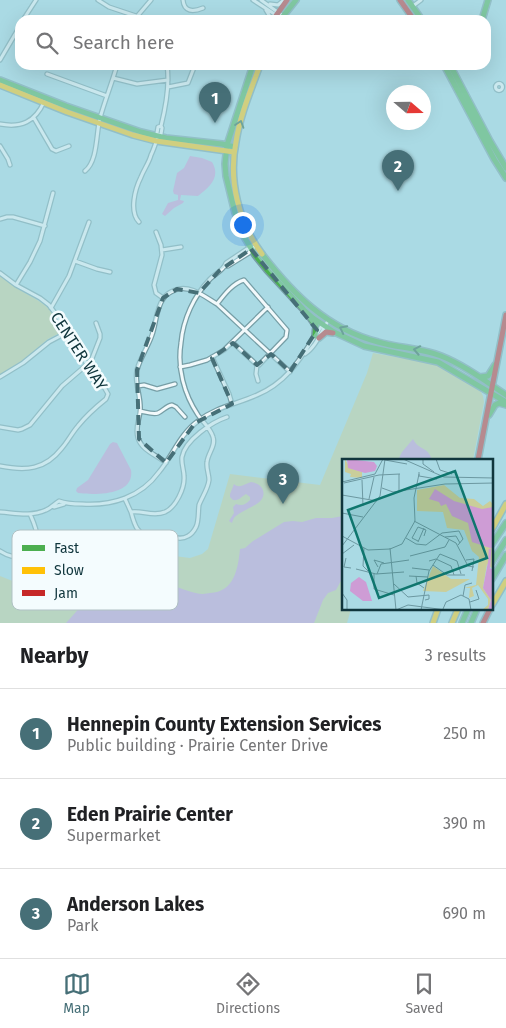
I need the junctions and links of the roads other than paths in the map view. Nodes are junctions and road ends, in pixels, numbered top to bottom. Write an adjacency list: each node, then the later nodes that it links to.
1 (36, 0): 15 (street)
2 (151, 0): 17 (street)
3 (182, 0): 14 (street)
4 (254, 0): 12 (street)
5 (286, 0): 12 (street); 20 (main road)
6 (296, 0): 21 (main road)
7 (400, 0): 22 (main road)
8 (408, 0): 13 (main road)
9 (421, 0): 13 (street)
10 (488, 0): 24 (main road)
11 (101, 1): 16 (street)
12 (261, 2): 18 (street); 19 (street)
13 (413, 6): 23 (main road)
14 (203, 8)
15 (26, 15)
16 (128, 15)
17 (138, 15)
18 (270, 15)
19 (274, 15)
20 (278, 15)
21 (280, 15)
22 (410, 15)
23 (419, 15)
24 (484, 15)
25 (15, 34): 26 (street)
26 (0, 60)
27 (115, 70): 35 (street)
28 (167, 70): 37 (street)
29 (193, 70): 39 (street)
30 (251, 70): 48 (main road)
31 (258, 70): 49 (main road, one-way to 31)
32 (447, 70): 50 (main road)
33 (453, 70): 50 (main road)
34 (47, 74): 40 (street)
35 (113, 78): 37 (street); 40 (street)
36 (0, 80): 41 (main road)
37 (168, 80): 39 (street)
38 (0, 85): 41 (main road)
39 (168, 87): 45 (street)
40 (107, 96): 43 (street)
41 (44, 100): 42 (street); 43 (main road)
42 (34, 118): 44 (street); 47 (street)
43 (99, 120): 45 (main road); 52 (street)
44 (0, 124)
45 (157, 139): 48 (main road); 57 (street)
46 (0, 146): 51 (street)
47 (68, 146)
48 (226, 148): 49 (main road); 61 (main road)
49 (235, 149): 61 (main road)
50 (502, 163): 53 (main road)
51 (10, 165)
52 (85, 171)
53 (506, 178)
54 (53, 193): 58 (street)
55 (0, 219): 58 (street)
56 (89, 222): 63 (street)
57 (139, 222)
58 (45, 226): 66 (street)
59 (156, 232): 62 (street)
60 (182, 247): 62 (street)
61 (254, 247): 67 (street); 69 (main road); 75 (main road)
62 (162, 250): 68 (street)
63 (75, 261): 64 (street); 72 (street)
64 (110, 272)
65 (0, 273): 66 (street, CENTER WAY)
66 (16, 285): 72 (street, CENTER WAY)
67 (198, 293): 68 (street); 70 (street); 86 (street)
68 (163, 298): 92 (street)
69 (296, 302): 75 (main road); 79 (main road)
70 (216, 304): 71 (street); 76 (street)
71 (268, 307): 76 (street); 81 (street)
72 (51, 308): 77 (street, CENTER WAY)
73 (506, 315): 84 (main road)
74 (96, 323): 83 (street)
75 (326, 324): 78 (main road); 79 (street); 88 (main road, one-way to 75)
76 (245, 330): 80 (street); 81 (street)
77 (66, 333): 83 (street, CENTER WAY); 89 (street)
78 (337, 334): 79 (main road); 94 (main road)
79 (317, 337): 87 (street)
80 (233, 343): 82 (street); 85 (street)
81 (270, 354): 85 (street); 87 (street)
82 (212, 357): 86 (street); 96 (street)
83 (88, 364): 103 (street); 107 (street, CENTER WAY)
84 (496, 364): 88 (main road); 93 (main road)
85 (257, 365): 90 (street)
86 (180, 367): 101 (street)
87 (290, 372): 96 (street)
88 (476, 376): 93 (main road)
89 (0, 377)
90 (258, 381)
91 (176, 384): 92 (street)
92 (137, 386): 98 (street)
93 (492, 386): 94 (main road); 95 (main road)
94 (491, 393): 97 (main road); 102 (main road)
95 (506, 394)
96 (232, 404): 101 (street)
97 (506, 404): 102 (main road)
98 (140, 411): 99 (street); 106 (street)
99 (185, 417)
100 (227, 418): 104 (street)
101 (201, 419): 104 (street); 106 (street)
102 (484, 426): 105 (main road)
103 (0, 427)
104 (207, 428): 111 (street); 117 (street)
105 (478, 459)
106 (166, 463): 108 (street)
107 (0, 466)
108 (125, 498): 111 (street); 112 (street)
109 (506, 504): 114 (main road)
110 (0, 512): 112 (street)
111 (131, 512): 116 (street)
112 (30, 514): 115 (street)
113 (506, 523): 119 (main road)
114 (494, 526)
115 (35, 530)
116 (139, 530)
117 (178, 539)
118 (506, 540): 123 (main road)
119 (494, 541)
120 (0, 551): 121 (street)
121 (12, 556)
122 (506, 556): 124 (main road)
123 (494, 559)
124 (494, 576)
125 (506, 581): 126 (main road)
126 (494, 602)
127 (438, 610): 132 (main road)
128 (457, 610): 133 (main road)
129 (468, 610): 134 (main road)
130 (477, 610): 135 (main road)
131 (490, 610): 136 (main road)
132 (433, 623)
133 (451, 623)
134 (462, 623)
135 (471, 623)
136 (484, 623)

